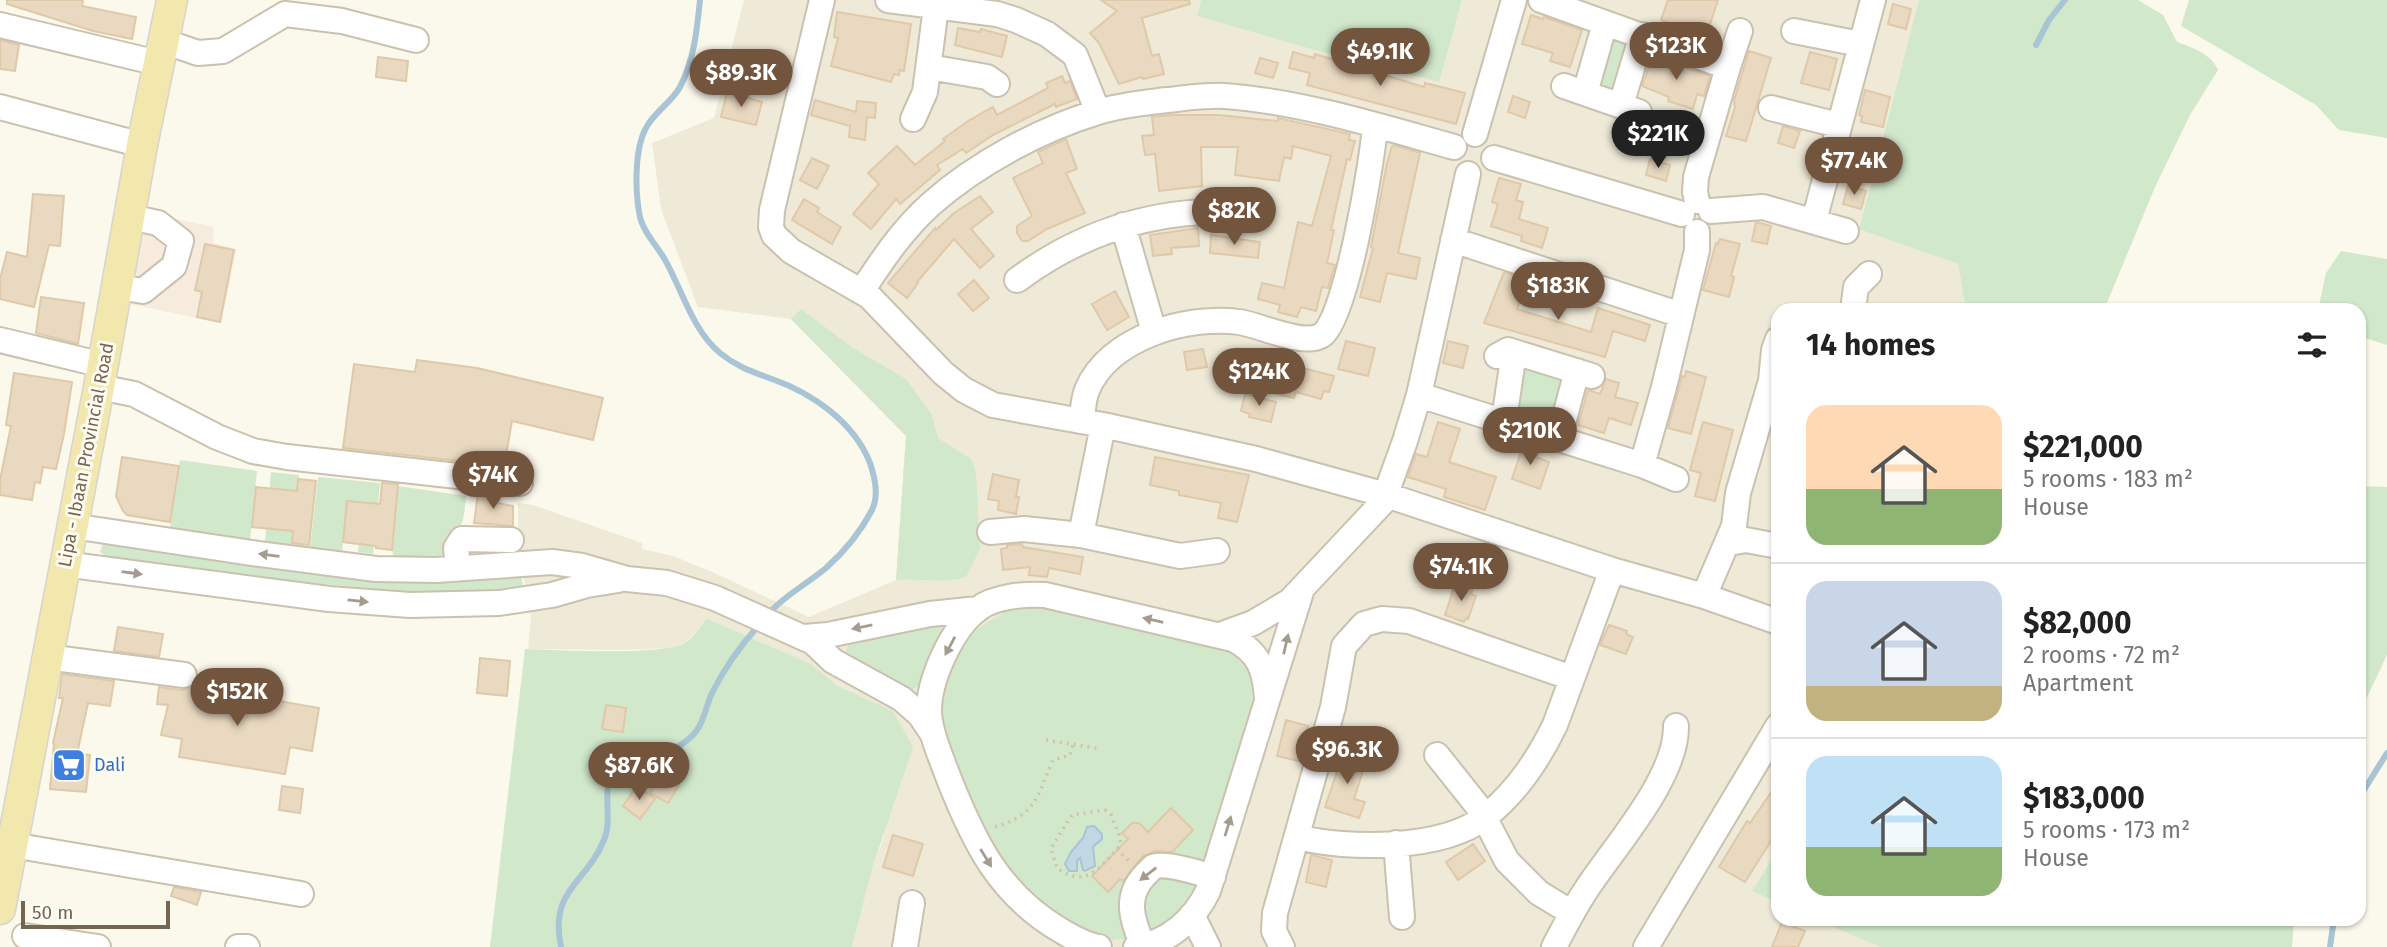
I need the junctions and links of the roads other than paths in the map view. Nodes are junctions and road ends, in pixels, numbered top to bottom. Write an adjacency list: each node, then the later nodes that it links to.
1 (172, 0): 16 (main road, Lipa - Ibaan Provincial Road)
2 (822, 0): 41 (street)
3 (888, 0): 7 (street)
4 (1514, 0): 26 (street)
5 (1541, 0): 9 (street)
6 (1872, 0): 15 (street)
7 (936, 8): 8 (street); 17 (street)
8 (1019, 10): 22 (street)
9 (1605, 23): 13 (street); 13 (street)
10 (0, 25): 16 (street)
11 (1740, 31): 18 (street)
12 (1794, 32): 15 (street)
13 (1642, 35): 18 (street)
14 (416, 40): 16 (street)
15 (1860, 44): 25 (street)
16 (160, 52): 27 (main road, Lipa - Ibaan Provincial Road)
17 (929, 67): 19 (street); 23 (street)
18 (1728, 67): 32 (street)
19 (997, 84)
20 (0, 107): 27 (street)
21 (1771, 108): 25 (street)
22 (1098, 112): 24 (street); 41 (street)
23 (913, 119)
24 (1375, 125): 28 (street); 44 (street)
25 (1838, 125): 34 (street)
26 (1475, 134): 28 (street); 29 (street)
27 (142, 145): 33 (main road, Lipa - Ibaan Provincial Road)
28 (1454, 147): 30 (street)
29 (1494, 158): 30 (street); 32 (street)
30 (1468, 174): 37 (street)
31 (1240, 212): 35 (street)
32 (1697, 215): 34 (street); 43 (street)
33 (130, 217): 40 (main road, Lipa - Ibaan Provincial Road); 40 (street)
34 (1814, 220): 36 (street)
35 (1123, 225): 39 (street); 44 (street)
36 (1846, 230)
37 (1453, 240): 43 (street); 48 (street)
38 (1869, 274): 42 (street)
39 (1017, 280)
40 (118, 287): 46 (main road, Lipa - Ibaan Provincial Road)
41 (862, 291): 50 (street)
42 (1854, 303)
43 (1681, 315): 52 (street)
44 (1154, 332): 50 (street)
45 (0, 340): 46 (street)
46 (101, 376): 54 (street); 56 (main road, Lipa - Ibaan Provincial Road)
47 (1771, 381): 60 (street)
48 (1419, 394): 49 (street); 55 (street)
49 (1504, 420): 51 (street); 51 (street)
50 (1092, 423): 55 (street); 58 (street)
51 (1559, 438): 52 (street)
52 (1642, 465): 53 (street)
53 (1676, 479)
54 (520, 483)
55 (1386, 495): 65 (street); 67 (street)
56 (72, 526): 63 (main road, Lipa - Ibaan Provincial Road); 64 (street, one-way to 56)
57 (990, 532): 58 (street)
58 (1081, 535): 62 (street)
59 (511, 540): 64 (street)
60 (1728, 543): 61 (street); 68 (street)
61 (1771, 545)
62 (1217, 551)
63 (64, 564): 66 (street, one-way to 66); 73 (main road, Lipa - Ibaan Provincial Road)
64 (458, 568): 66 (street)
65 (1612, 570): 68 (street); 75 (street)
66 (627, 579): 72 (street)
67 (1302, 589): 71 (street); 76 (street, one-way to 67)
68 (1704, 596): 70 (street)
69 (978, 609): 71 (street, one-way to 69); 72 (street, one-way to 72); 78 (street, one-way to 78)
70 (1771, 620)
71 (1220, 635): 76 (street)
72 (802, 637): 78 (street)
73 (47, 657): 74 (street); 84 (main road, Lipa - Ibaan Provincial Road)
74 (184, 674)
75 (1572, 678): 81 (street); 82 (street)
76 (1267, 698): 85 (street, one-way to 76)
77 (1676, 726): 89 (street)
78 (932, 733): 99 (street, one-way to 99)
79 (1771, 738): 103 (street)
80 (1437, 755): 81 (street)
81 (1485, 817): 83 (street); 89 (street)
82 (1298, 837): 83 (street); 101 (street)
83 (1396, 843): 90 (street)
84 (12, 845): 86 (street); 88 (main road, Lipa - Ibaan Provincial Road)
85 (1213, 877): 91 (street); 94 (street, one-way to 94)
86 (301, 894)
87 (912, 903): 98 (street)
88 (0, 909)
89 (1572, 913): 102 (street)
90 (1402, 917)
91 (1186, 931): 94 (street); 100 (street)
92 (25, 936): 93 (street)
93 (59, 945): 95 (street)
94 (1139, 946)
95 (98, 947)
96 (238, 947): 97 (street)
97 (247, 947)
98 (905, 947)
99 (1095, 947)
100 (1208, 947)
101 (1282, 947)
102 (1554, 947)
103 (1646, 947)

